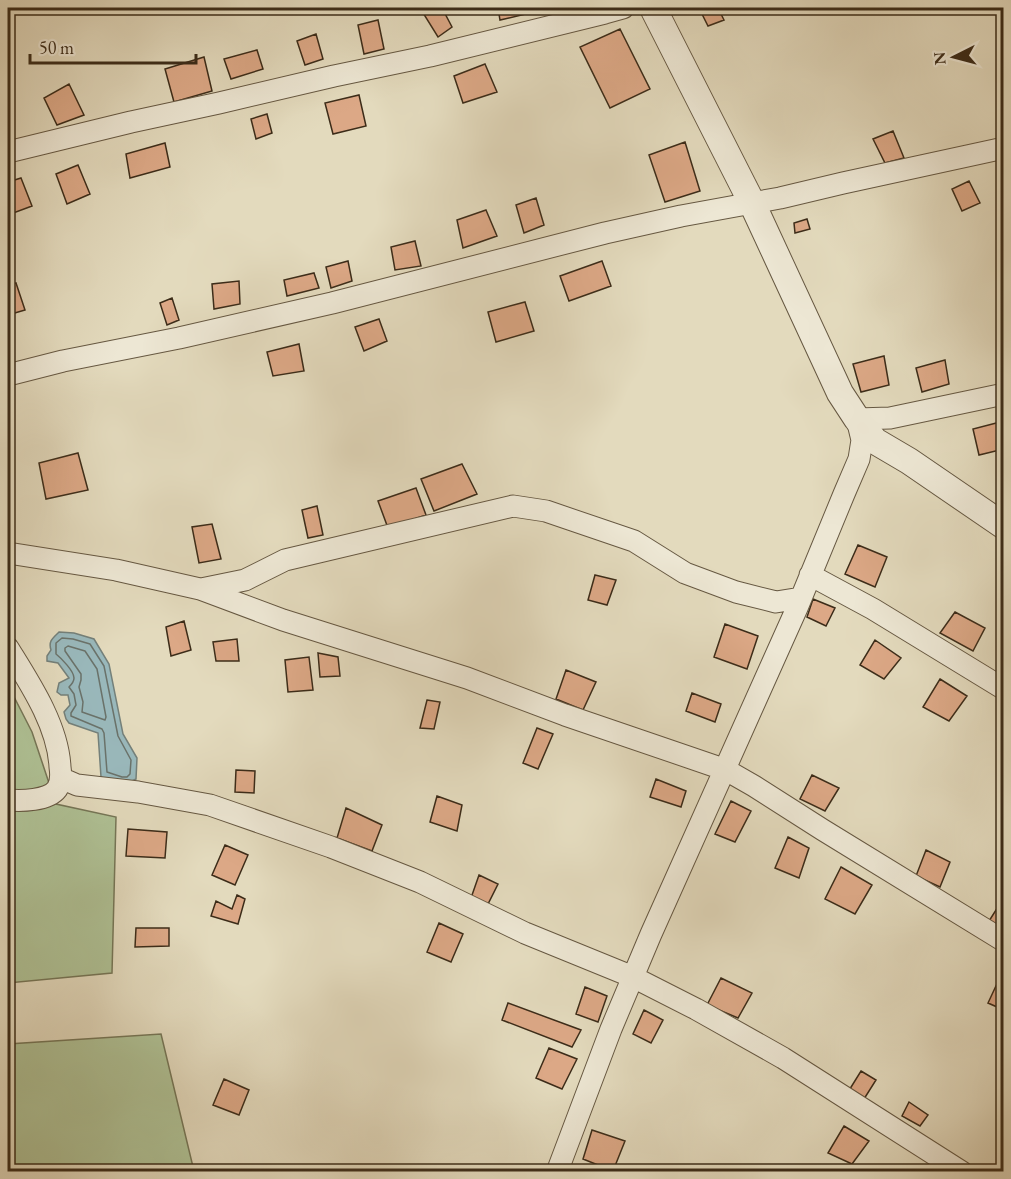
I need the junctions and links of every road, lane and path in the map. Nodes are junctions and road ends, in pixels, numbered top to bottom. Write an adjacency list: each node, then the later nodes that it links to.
1 (623, 8): 4 (street)
2 (652, 8): 5 (street)
3 (1004, 148): 5 (street)
4 (8, 152)
5 (752, 203): 6 (street); 8 (street)
6 (8, 375)
7 (1004, 394): 8 (street)
8 (857, 419): 9 (street); 11 (street)
9 (1004, 526)
10 (8, 553): 12 (street)
11 (810, 575): 13 (street); 15 (street)
12 (200, 589): 13 (street); 16 (street)
13 (801, 598): 16 (street)
14 (8, 648): 17 (street)
15 (1004, 689)
16 (726, 770): 19 (street); 20 (street)
17 (61, 778): 18 (street); 20 (street)
18 (8, 800)
19 (1004, 940)
20 (633, 977): 21 (street); 22 (street)
21 (557, 1172)
22 (962, 1172)

